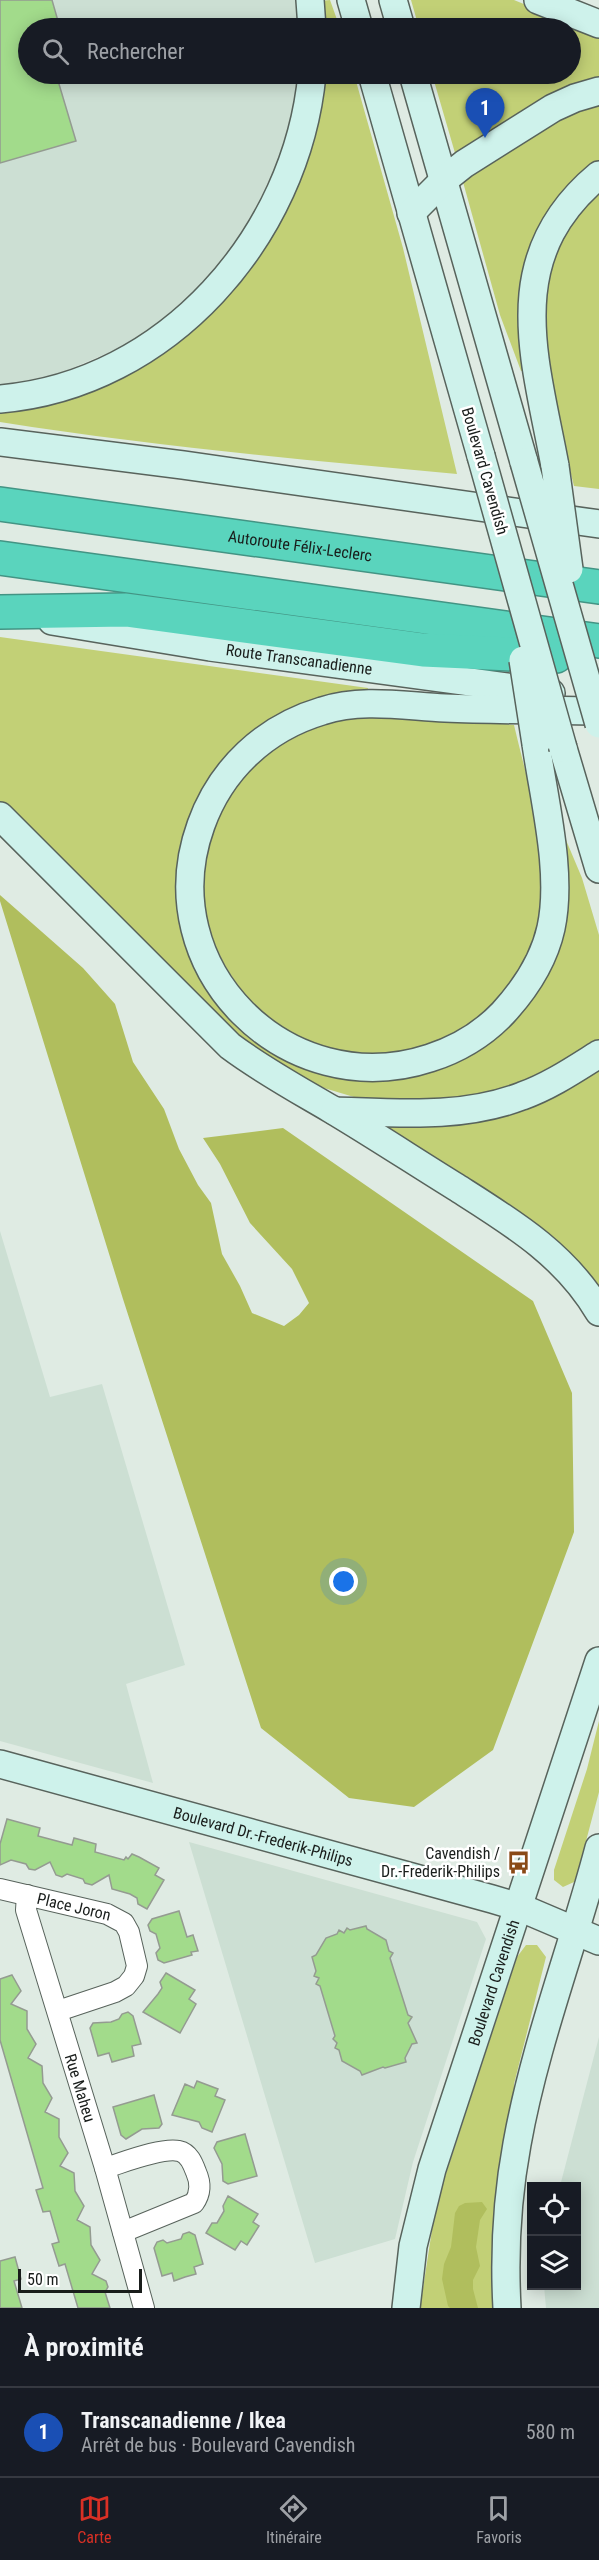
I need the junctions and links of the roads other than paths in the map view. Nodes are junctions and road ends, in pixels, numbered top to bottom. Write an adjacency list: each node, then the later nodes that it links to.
1 (310, 0): 5 (main road)
2 (351, 0): 6 (main road)
3 (393, 0): 7 (main road)
4 (538, 0): 8 (main road)
5 (311, 18)
6 (356, 18)
7 (398, 18)
8 (599, 24)
9 (311, 84): 16 (main road)
10 (375, 84): 15 (main road, Boulevard Cavendish)
11 (416, 84): 14 (main road)
12 (599, 91): 14 (main road)
13 (599, 175): 28 (main road, bridge)
14 (444, 180): 15 (main road); 28 (main road, bridge)
15 (411, 213): 22 (main road, Boulevard Cavendish, bridge)
16 (0, 399)
17 (0, 442): 20 (main road)
18 (0, 504): 24 (highway, Autoroute Félix-Leclerc)
19 (599, 507): 20 (main road)
20 (521, 512): 21 (main road)
21 (599, 524)
22 (506, 546): 30 (main road, bridge); 33 (main road, Boulevard Cavendish, bridge)
23 (0, 558): 28 (highway)
24 (442, 566): 25 (highway); 26 (highway, Autoroute Félix-Leclerc)
25 (599, 575)
26 (599, 587)
27 (0, 613): 28 (highway); 29 (main road, Route Transcanadienne)
28 (593, 653): 31 (main road, bridge)
29 (599, 699)
30 (599, 711)
31 (599, 724)
32 (0, 816): 35 (main road)
33 (599, 869)
34 (599, 1054): 35 (main road)
35 (334, 1111): 36 (main road)
36 (599, 1312)
37 (599, 1661): 44 (main road, Boulevard Cavendish)
38 (0, 1764): 40 (main road, Boulevard Dr.-Frederik-Philips)
39 (0, 1779): 40 (main road, Boulevard Dr.-Frederik-Philips)
40 (112, 1795): 44 (main road, Boulevard Dr.-Frederik-Philips)
41 (599, 1848): 45 (main road)
42 (0, 1889): 43 (street)
43 (27, 1895): 46 (street, Rue Maheu); 46 (street, Place Joron)
44 (519, 1907): 45 (main road, Boulevard Dr.-Frederik-Philips); 50 (main road, Boulevard Cavendish)
45 (588, 1927): 51 (main road)
46 (58, 2011): 47 (street, Rue Maheu)
47 (105, 2168): 48 (street, Rue Maheu); 48 (street)
48 (123, 2232): 49 (street, Rue Maheu)
49 (144, 2308)
50 (406, 2308)
51 (507, 2308)

